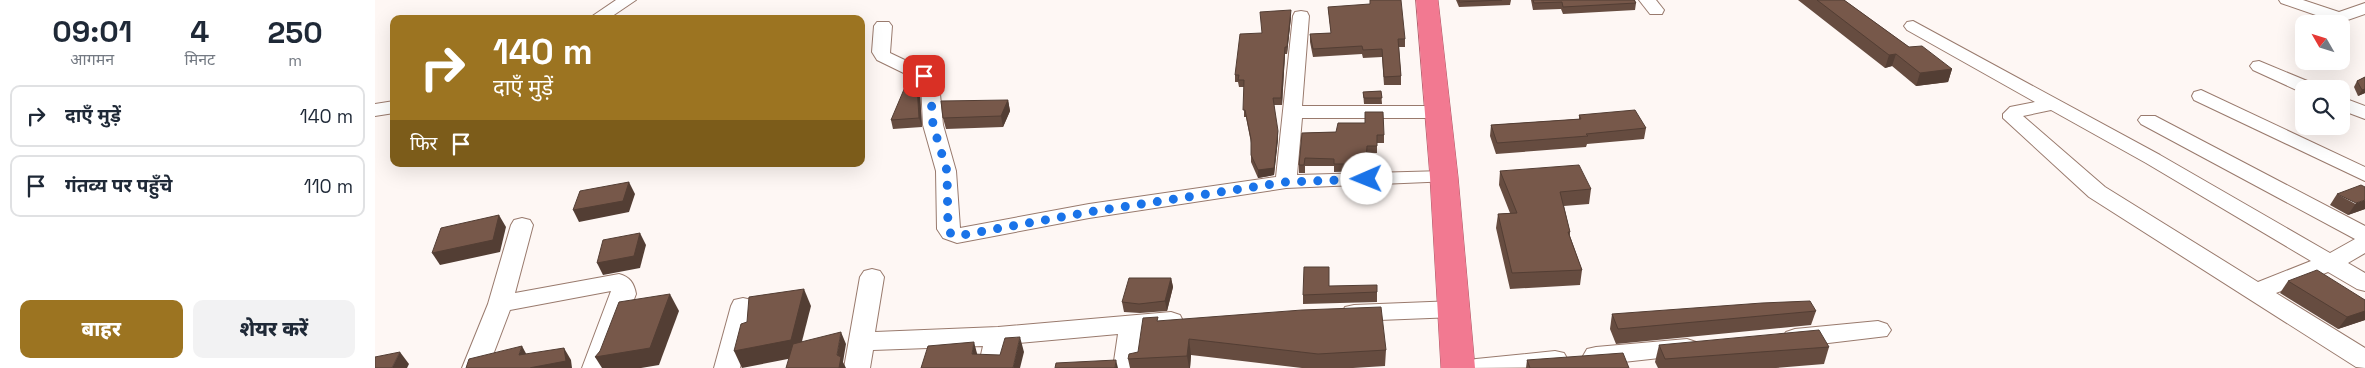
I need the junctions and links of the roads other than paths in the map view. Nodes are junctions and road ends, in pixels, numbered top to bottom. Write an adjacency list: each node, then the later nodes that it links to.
1 (628, 0): 5 (street)
2 (1427, 0): 16 (highway)
3 (2287, 0): 4 (street)
4 (2365, 8)
5 (603, 15)
6 (1301, 16): 15 (street)
7 (883, 26): 20 (street)
8 (1913, 26): 12 (street)
9 (2259, 66): 10 (street)
10 (2295, 82)
11 (2201, 96): 18 (street)
12 (2052, 104): 24 (street); 27 (street)
13 (390, 108): 14 (street)
14 (375, 110)
15 (1293, 112): 16 (street); 20 (street)
16 (1437, 112): 19 (highway)
17 (2148, 120): 22 (street)
18 (2365, 175)
19 (1444, 177): 20 (street); 30 (highway)
20 (1286, 182)
21 (522, 225): 28 (street)
22 (2365, 235)
23 (2365, 243): 24 (street)
24 (2331, 262): 26 (street); 27 (street)
25 (872, 277): 37 (street)
26 (2365, 283)
27 (2257, 292): 39 (street)
28 (500, 304): 40 (street); 41 (street)
29 (743, 306): 42 (street)
30 (1455, 309): 31 (street); 46 (highway)
31 (1327, 314)
32 (1189, 320): 33 (street)
33 (1132, 325): 35 (street); 45 (street)
34 (1878, 330): 36 (street)
35 (998, 336): 37 (street); 44 (street)
36 (1770, 340)
37 (862, 342): 43 (street)
38 (1712, 345): 47 (street)
39 (2365, 360)
40 (475, 368)
41 (595, 368)
42 (727, 368)
43 (857, 368)
44 (991, 368)
45 (1126, 368)
46 (1458, 368)
47 (1476, 368)

